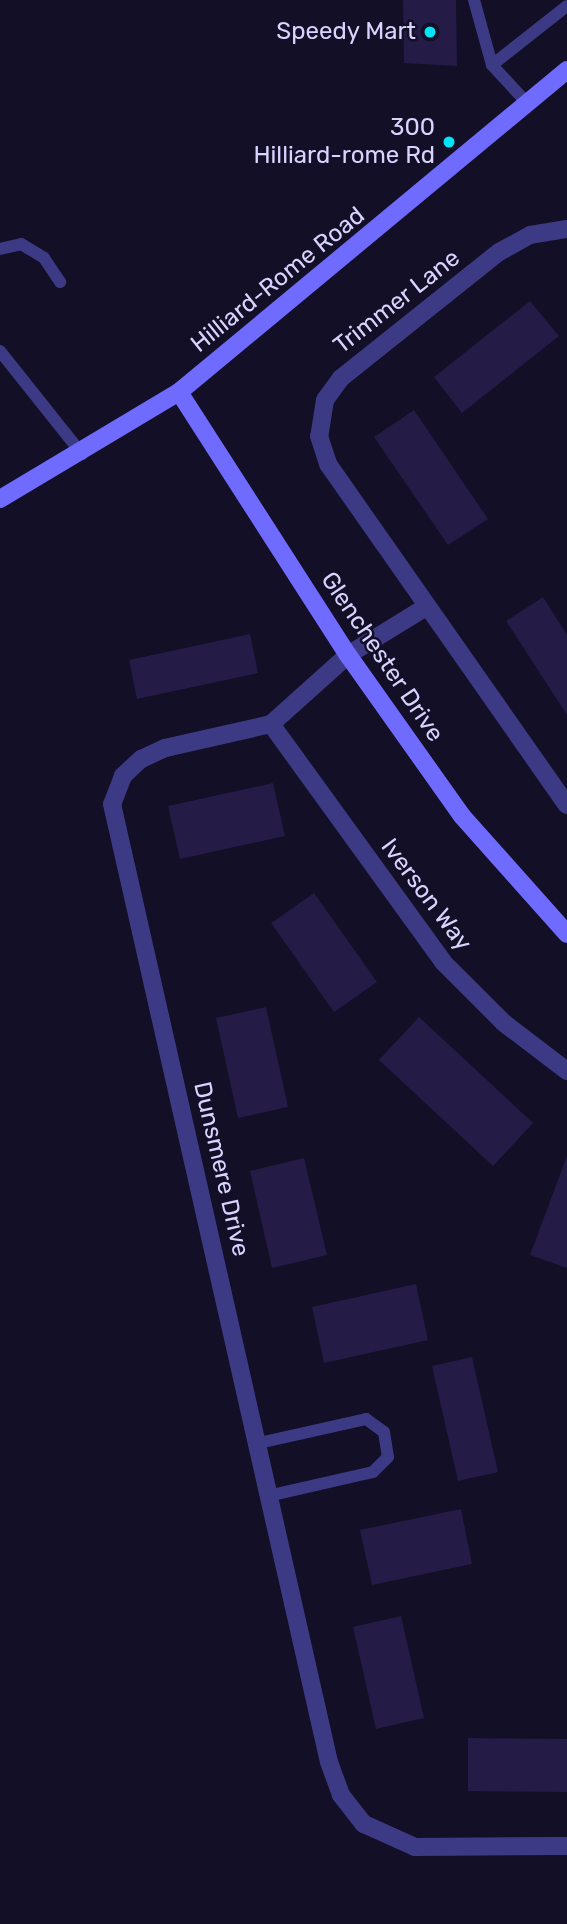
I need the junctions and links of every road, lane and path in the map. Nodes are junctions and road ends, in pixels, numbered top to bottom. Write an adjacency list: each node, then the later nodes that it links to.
1 (474, 0): 3 (lane)
2 (567, 6): 3 (lane)
3 (492, 65): 5 (lane)
4 (567, 70): 5 (main road, Hilliard-Rome Road)
5 (528, 104): 10 (main road, Hilliard-Rome Road)
6 (567, 229): 13 (street, Trimmer Lane)
7 (0, 249): 8 (lane)
8 (60, 282)
9 (0, 351): 11 (lane)
10 (179, 392): 11 (main road, Hilliard-Rome Road); 14 (main road, Glenchester Drive)
11 (82, 454): 12 (main road, Hilliard-Rome Road)
12 (0, 499)
13 (426, 607): 14 (street, Dunsmere Drive); 16 (street)
14 (348, 655): 15 (street, Dunsmere Drive); 17 (main road, Glenchester Drive)
15 (271, 724): 18 (street, Iverson Way); 19 (street, Dunsmere Drive)
16 (567, 805)
17 (567, 934)
18 (567, 1071)
19 (259, 1443): 20 (street, Dunsmere Drive); 20 (lane)
20 (272, 1495): 21 (street, Dunsmere Drive)
21 (567, 1846)

